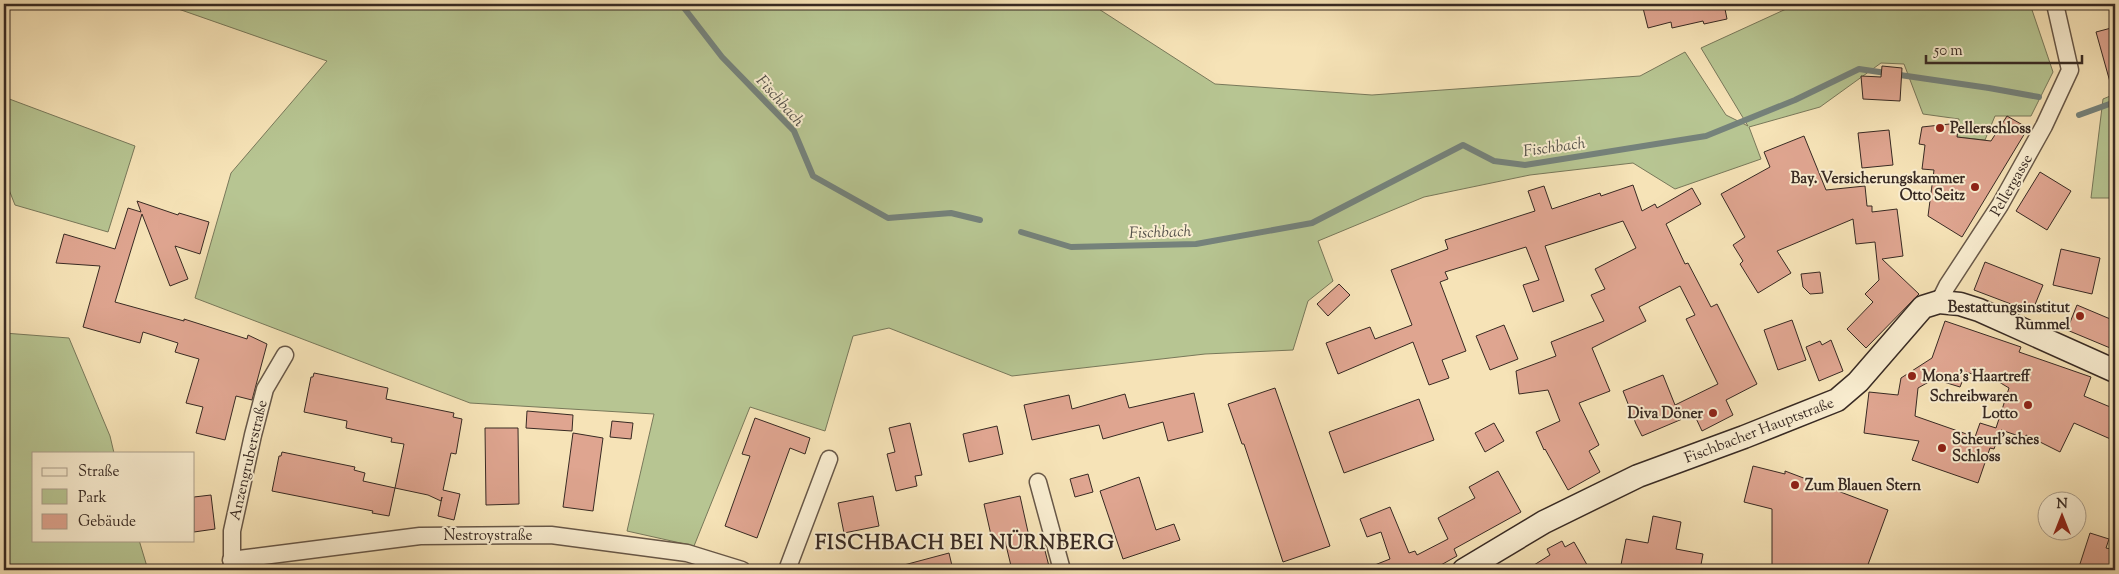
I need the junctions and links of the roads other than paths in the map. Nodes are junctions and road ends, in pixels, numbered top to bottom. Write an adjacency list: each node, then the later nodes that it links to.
1 (2055, 4): 2 (street, Pellergasse)
2 (1939, 302): 4 (main road); 11 (main road, Fischbacher Hauptstraße)
3 (285, 355): 7 (street, Anzengruberstraße)
4 (2115, 371)
5 (830, 459): 9 (street)
6 (1038, 482): 10 (street)
7 (232, 565): 8 (street, Nestroystraße)
8 (742, 570)
9 (786, 570)
10 (1062, 570)
11 (1464, 570)

